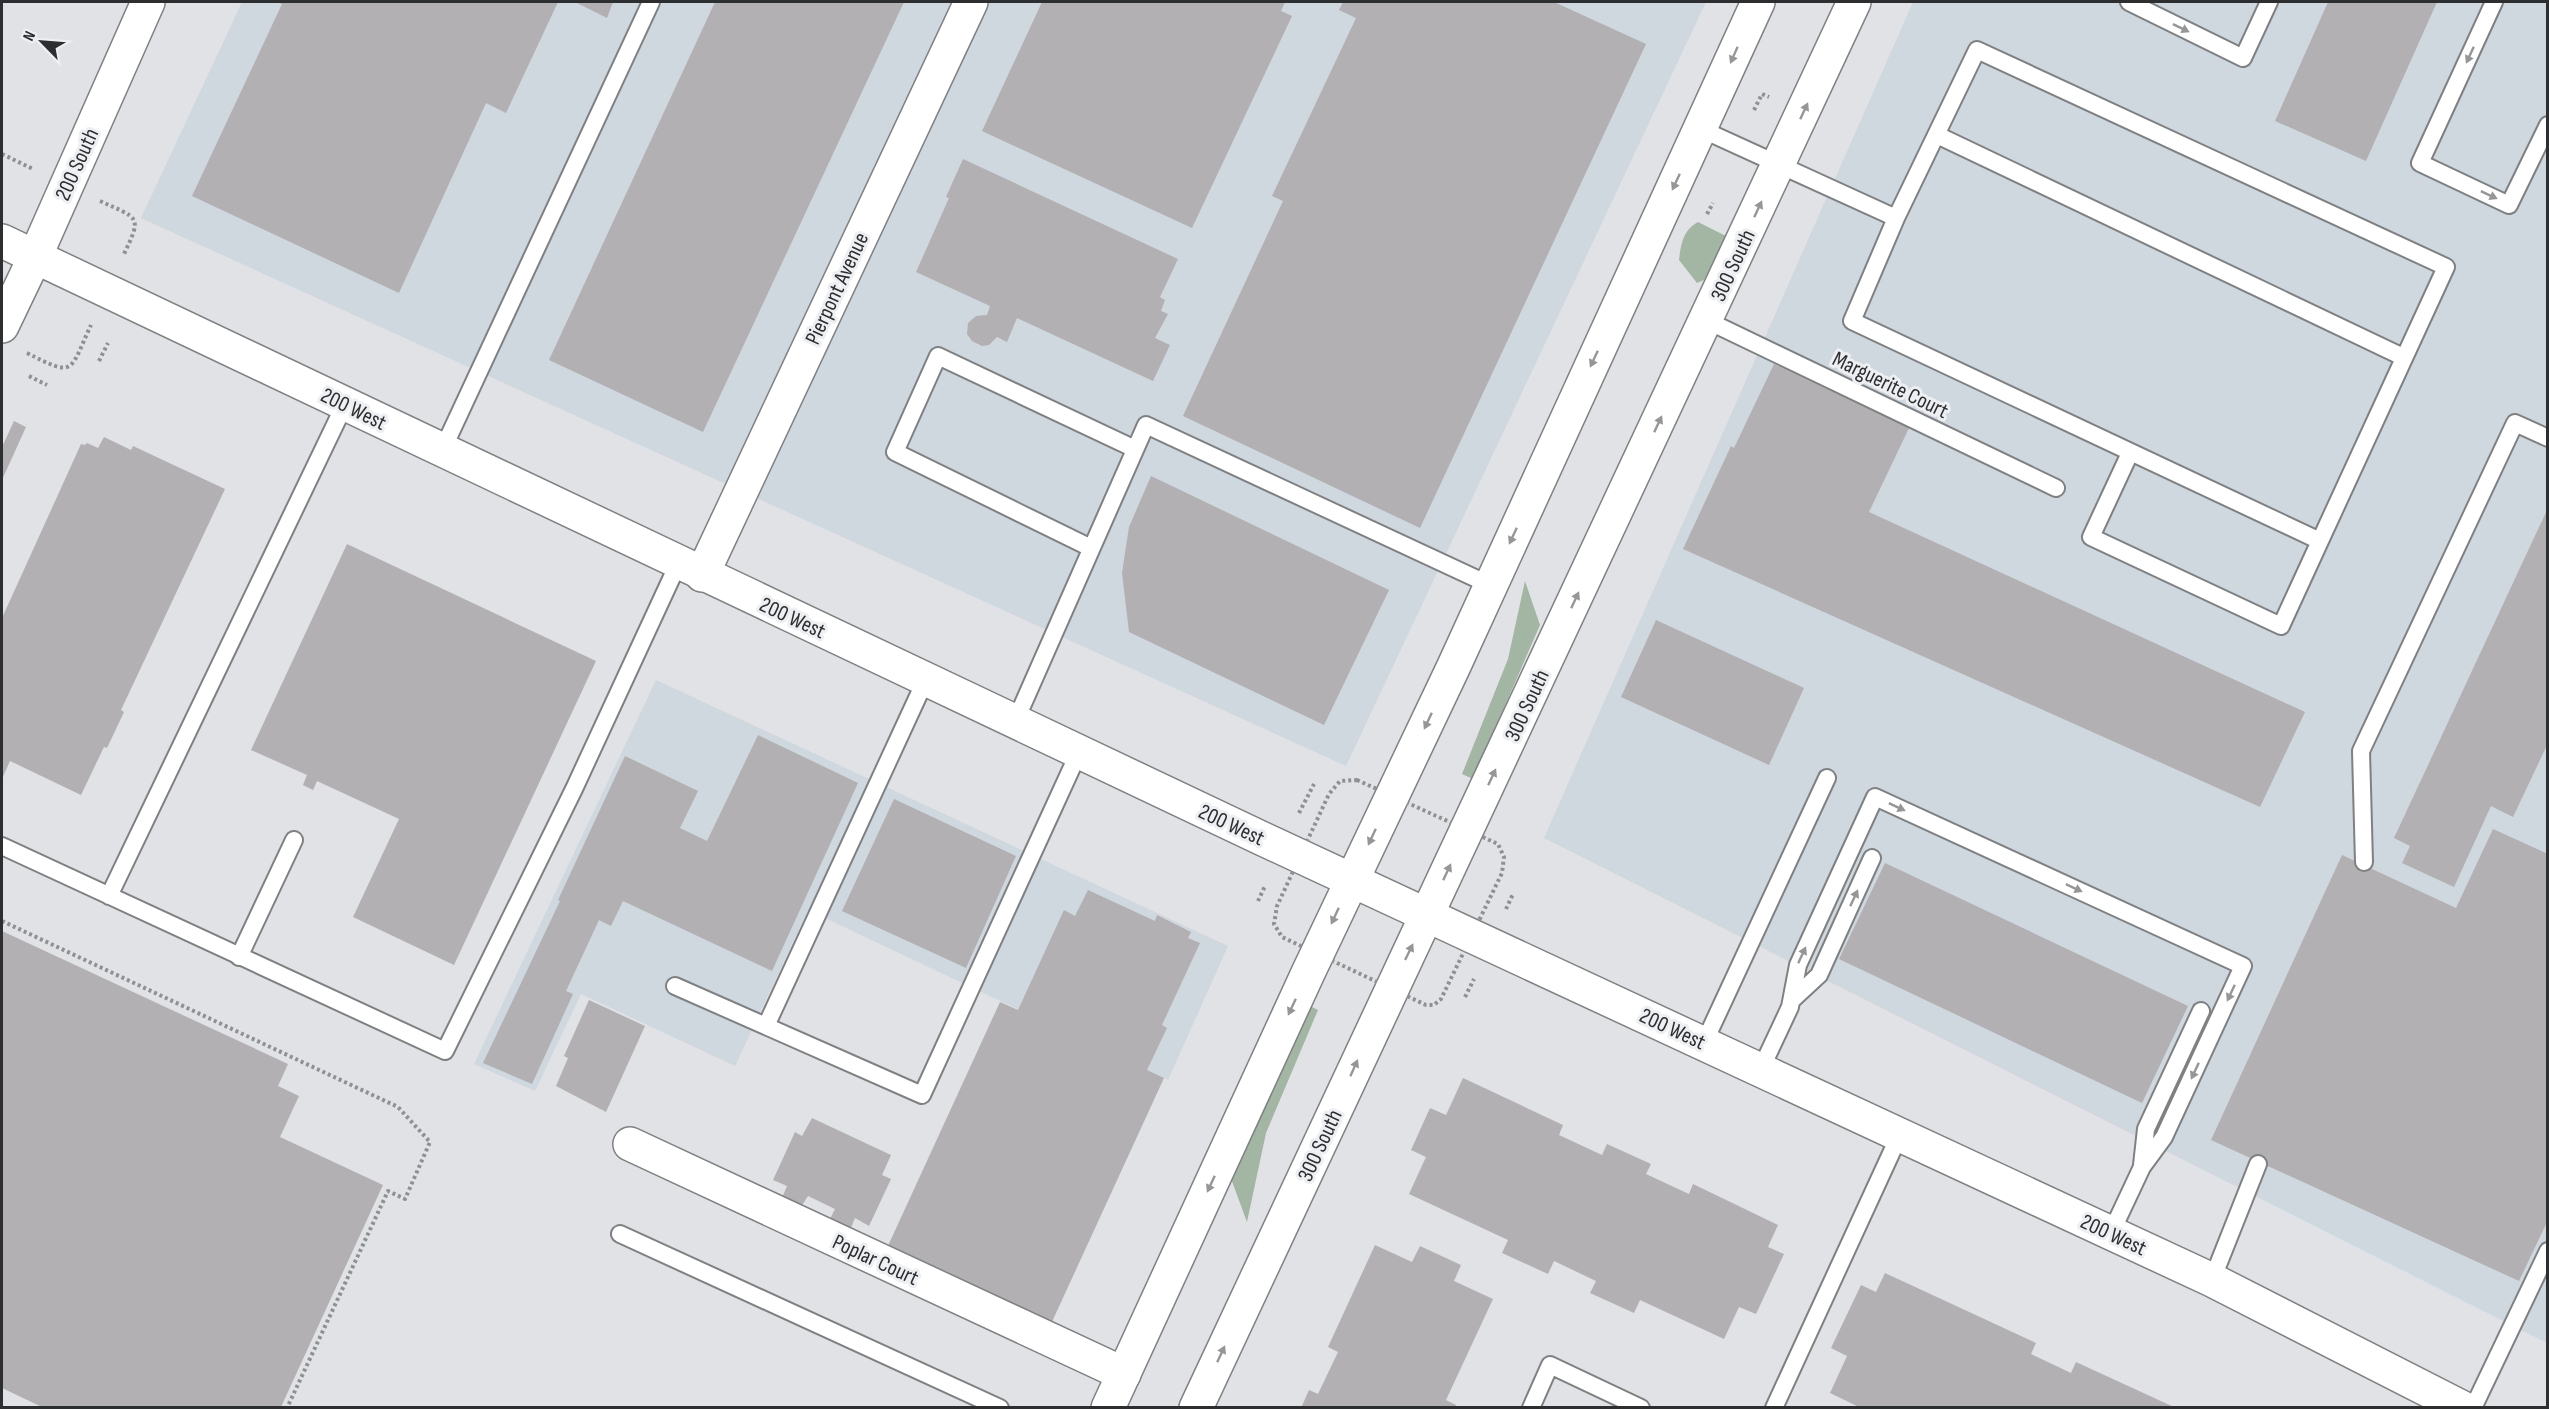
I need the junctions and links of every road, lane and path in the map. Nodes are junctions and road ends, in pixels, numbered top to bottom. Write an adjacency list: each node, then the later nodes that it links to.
1 (148, 2): 19 (street, 200 South)
2 (651, 2): 31 (lane)
3 (970, 2): 36 (street, Pierpont Avenue)
4 (1758, 2): 12 (street, one-way to 12)
5 (1854, 2): 14 (street, 300 South, one-way to 5)
6 (2129, 2): 7 (lane, one-way to 7)
7 (2269, 2)
8 (2494, 2): 11 (lane, one-way to 11)
9 (1762, 94): 10 (path)
10 (1754, 111)
11 (2547, 125)
12 (1701, 129): 14 (lane); 37 (street, one-way to 37)
13 (1937, 135): 17 (lane); 23 (lane); 23 (lane)
14 (1779, 164): 17 (lane); 20 (street, 300 South, one-way to 14)
15 (1713, 203): 16 (path)
16 (1707, 214)
17 (1896, 218): 32 (lane)
18 (2, 241): 19 (street, 200 West)
19 (35, 257): 21 (street, 200 South); 28 (street, 200 West)
20 (1706, 320): 33 (lane, Marguerite Court); 54 (street, 300 South, one-way to 20)
21 (11, 338): 25 (path)
22 (108, 344): 24 (path)
23 (2403, 357): 34 (lane)
24 (99, 361)
25 (67, 369)
26 (29, 376): 27 (path)
27 (46, 384)
28 (345, 404): 31 (street, 200 West); 51 (lane)
29 (2547, 438): 47 (lane)
30 (1135, 449): 35 (lane); 35 (lane); 37 (lane)
31 (442, 451): 36 (street, 200 West)
32 (2130, 453): 34 (lane); 34 (lane)
33 (2056, 488)
34 (2320, 540)
35 (1091, 548): 39 (lane)
36 (690, 569): 38 (street, 200 West); 56 (lane)
37 (1490, 585): 48 (street, one-way to 48)
38 (926, 679): 39 (street, 200 West); 62 (lane)
39 (1015, 722): 40 (street, 200 West)
40 (1080, 752): 48 (street, 200 West); 62 (lane)
41 (1827, 778): 63 (lane)
42 (1314, 784): 43 (path)
43 (1299, 814)
44 (294, 840): 56 (lane)
45 (2, 849): 51 (lane)
46 (1872, 858): 60 (lane, one-way to 46)
47 (2364, 862)
48 (1352, 879): 54 (street, 200 West); 73 (street, one-way to 73)
49 (1265, 886): 52 (path)
50 (1514, 894): 53 (path)
51 (109, 896): 56 (lane)
52 (1258, 901)
53 (1506, 909)
54 (1426, 915): 63 (street, 200 West); 77 (street, 300 South, one-way to 54)
55 (2, 921): 74 (path)
56 (239, 957)
57 (1474, 979): 59 (path)
58 (675, 986): 62 (lane)
59 (1465, 997)
60 (1792, 1000): 64 (lane); 68 (lane, one-way to 68)
61 (2201, 1011): 68 (lane)
62 (766, 1026)
63 (1704, 1043): 64 (street, 200 West)
64 (1761, 1069): 65 (street, 200 West)
65 (1900, 1134): 69 (street, 200 West); 80 (lane)
66 (630, 1144): 73 (street, Poplar Court)
67 (2258, 1164): 72 (lane)
68 (2142, 1167): 69 (lane)
69 (2111, 1233): 72 (street, 200 West)
70 (620, 1234): 75 (lane)
71 (2547, 1251): 82 (lane)
72 (2212, 1280): 81 (street, 200 West)
73 (1124, 1374): 76 (street)
74 (287, 1407)
75 (1000, 1407)
76 (1108, 1407)
77 (1196, 1407)
78 (1531, 1407): 79 (lane)
79 (1641, 1407)
80 (1774, 1407)
81 (2463, 1407)
82 (2473, 1407)

